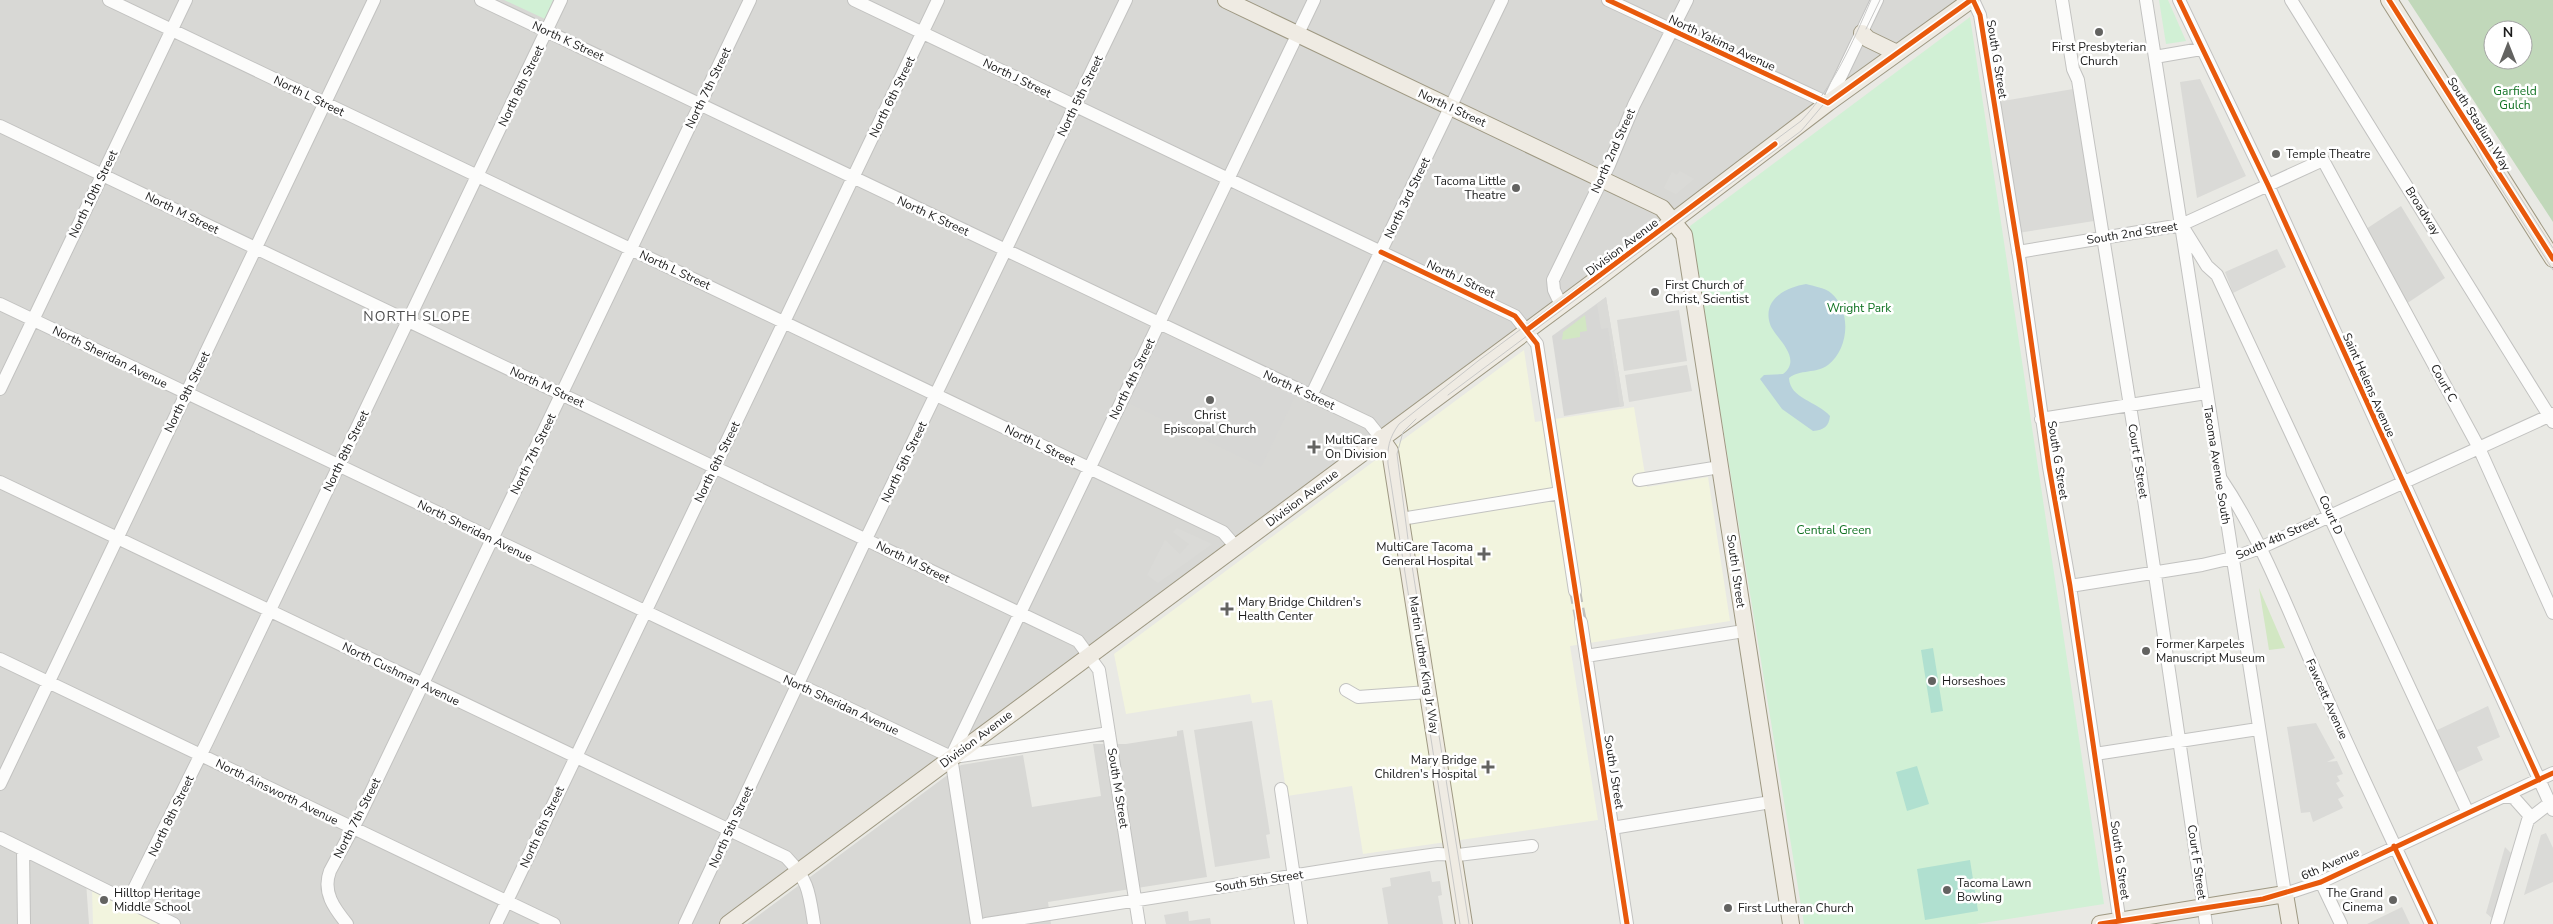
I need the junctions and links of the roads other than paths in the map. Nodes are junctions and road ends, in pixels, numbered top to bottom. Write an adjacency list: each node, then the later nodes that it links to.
1 (109, 0): 22 (street, North L Street)
2 (186, 0): 22 (street, North 10th Street)
3 (374, 0): 31 (street, North 9th Street)
4 (481, 0): 23 (street, North K Street)
5 (561, 0): 23 (street, North 8th Street)
6 (750, 0): 33 (street, North 7th Street)
7 (854, 0): 25 (street, North J Street)
8 (938, 0): 25 (street, North 6th Street)
9 (1126, 0): 34 (street, North 5th Street)
10 (1226, 0): 27 (main road, North I Street)
11 (1314, 0): 27 (street, North 4th Street)
12 (1502, 0): 35 (street, North 3rd Street)
13 (1608, 0): 24 (street, North Yakima Avenue)
14 (1687, 0): 24 (street, North 2nd Street)
15 (1877, 0): 26 (street)
16 (1972, 0): 29 (main road, Division Avenue); 51 (street, South G Street)
17 (2062, 0): 46 (street, Court F Street)
18 (2178, 0): 28 (street, Saint Helens Avenue)
19 (2291, 0): 67 (street, Broadway)
20 (2388, 0): 52 (main road, South Stadium Way)
21 (2147, 2): 30 (street, Tacoma Avenue South)
22 (172, 30): 31 (street, North L Street); 38 (street, North 10th Street)
23 (547, 31): 33 (street, North K Street); 39 (street, North 8th Street)
24 (1671, 31): 32 (street, North Yakima Avenue); 42 (street, North 2nd Street)
25 (922, 32): 34 (street, North J Street); 40 (street, North 6th Street)
26 (1862, 33): 29 (main road); 32 (street)
27 (1298, 34): 35 (main road, North I Street); 41 (street, North 4th Street)
28 (2201, 49): 30 (street); 43 (street, Saint Helens Avenue)
29 (1897, 53): 32 (main road, Division Avenue)
30 (2155, 57): 45 (street, Tacoma Avenue South)
31 (325, 103): 39 (street, North L Street); 47 (street, North 9th Street)
32 (1828, 103): 44 (main road, Division Avenue)
33 (700, 104): 40 (street, North K Street); 48 (street, North 7th Street)
34 (1075, 106): 41 (street, North J Street); 49 (street, North 5th Street)
35 (1450, 107): 42 (main road, North I Street); 50 (street, North 3rd Street)
36 (0, 126): 38 (street, North M Street)
37 (2323, 160): 43 (street, South 2nd Street); 70 (street, Court C)
38 (102, 175): 47 (street, North M Street); 55 (street, North 10th Street)
39 (478, 176): 48 (street, North L Street); 56 (street, North 8th Street)
40 (853, 178): 49 (street, North K Street); 57 (street, North 6th Street)
41 (1228, 179): 50 (street, North J Street); 58 (street, North 4th Street)
42 (1602, 179): 44 (main road, North I Street); 54 (street, North 2nd Street)
43 (2268, 186): 45 (street, South 2nd Street); 78 (street, Saint Helens Avenue)
44 (1673, 221): 54 (main road, Division Avenue); 73 (main road, South I Street)
45 (2181, 225): 46 (street, South 2nd Street); 62 (street, Tacoma Avenue South); 80 (street, Court D)
46 (2102, 237): 51 (street, South 2nd Street); 66 (street, Court F Street)
47 (255, 248): 56 (street, North M Street); 61 (street, North 9th Street)
48 (630, 249): 57 (street, North L Street); 63 (street, North 7th Street)
49 (1006, 250): 58 (street, North K Street); 64 (street, North 5th Street)
50 (1381, 252): 59 (street, North J Street); 65 (street, North 3rd Street)
51 (2018, 252): 68 (street, South G Street)
52 (2553, 259)
53 (0, 304): 55 (street, North Sheridan Avenue)
54 (1561, 305): 59 (main road, Division Avenue)
55 (33, 320): 60 (street, North 10th Street); 61 (street, North Sheridan Avenue)
56 (408, 321): 63 (street, North M Street); 71 (street, North 8th Street)
57 (784, 322): 64 (street, North L Street); 72 (street, North 6th Street)
58 (1159, 324): 65 (street, North K Street); 74 (street, North 4th Street)
59 (1528, 329): 69 (main road, Division Avenue); 79 (street)
60 (0, 389)
61 (186, 393): 71 (street, North Sheridan Avenue); 82 (street, North 9th Street)
62 (2206, 393): 66 (street); 75 (street, Tacoma Avenue South)
63 (562, 394): 72 (street, North M Street); 83 (street, North 7th Street)
64 (937, 395): 74 (street, North L Street); 84 (street, North 5th Street)
65 (1311, 396): 69 (street, North K Street)
66 (2129, 404): 68 (street); 88 (street, Court F Street)
67 (2552, 417): 70 (street, South 4th Street)
68 (2041, 419): 89 (street, South G Street)
69 (1381, 438): 81 (main road, Martin Luther King Jr Way); 85 (main road, Division Avenue)
70 (2479, 448): 78 (street, South 4th Street); 94 (street, Court C)
71 (339, 466): 83 (street, North Sheridan Avenue); 91 (street, North 8th Street)
72 (714, 467): 84 (street, North M Street); 92 (street, North 6th Street)
73 (1720, 467): 76 (street); 96 (main road, South I Street)
74 (1090, 468): 85 (street, North L Street); 93 (street, North 4th Street)
75 (2220, 477): 86 (street, Fawcett Avenue); 87 (street, Tacoma Avenue South)
76 (1639, 480)
77 (0, 482): 82 (street, North Cushman Avenue)
78 (2403, 483): 80 (street, South 4th Street); 113 (street, Saint Helens Avenue)
79 (1560, 493): 81 (street); 90 (street)
80 (2330, 515): 86 (street, South 4th Street); 119 (street, Court D)
81 (1401, 519): 104 (main road, Martin Luther King Jr Way)
82 (117, 538): 91 (street, North Cushman Avenue); 100 (street, North 9th Street)
83 (492, 539): 92 (street, North Sheridan Avenue); 101 (street, North 7th Street)
84 (866, 539): 93 (street, North M Street); 102 (street, North 5th Street)
85 (1236, 547): 97 (main road, Division Avenue)
86 (2260, 548): 87 (street, South 4th Street); 126 (street, Fawcett Avenue)
87 (2232, 558): 88 (street, South 4th Street); 105 (street, Tacoma Avenue South)
88 (2155, 572): 89 (street, South 4th Street); 107 (street, Court F Street)
89 (2070, 586): 108 (street, South G Street)
90 (1576, 591)
91 (270, 611): 101 (street, North Cushman Avenue); 109 (street, North 8th Street)
92 (645, 612): 102 (street, North Sheridan Avenue); 110 (street, North 6th Street)
93 (1020, 613): 97 (street, North M Street); 111 (street, North 4th Street)
94 (2553, 613)
95 (1581, 622): 98 (street, South J Street)
96 (1744, 631): 98 (street); 117 (main road, South I Street)
97 (1089, 655): 106 (street, South M Street); 111 (main road, Division Avenue)
98 (1586, 656): 121 (street, South J Street)
99 (0, 659): 100 (street, North Ainsworth Avenue)
100 (47, 682): 109 (street, North Ainsworth Avenue); 114 (street, North 9th Street)
101 (423, 684): 110 (street, North Cushman Avenue); 122 (street, North 7th Street)
102 (798, 685): 111 (street, North Sheridan Avenue); 123 (street, North 5th Street)
103 (1346, 690): 104 (street)
104 (1428, 692): 128 (main road, Martin Luther King Jr Way)
105 (2258, 729): 107 (street); 132 (street, Tacoma Avenue South)
106 (1110, 733): 111 (street); 134 (street, South M Street)
107 (2180, 740): 108 (street); 136 (street, Court F Street)
108 (2095, 754): 137 (street, South G Street)
109 (200, 756): 122 (street, North Ainsworth Avenue); 133 (street, North 8th Street)
110 (576, 757): 123 (street, North Cushman Avenue); 135 (street, North 6th Street)
111 (951, 757): 129 (main road, Division Avenue); 146 (street)
112 (2553, 773): 113 (street, 6th Avenue)
113 (2539, 780): 116 (street, 6th Avenue); 118 (street, Saint Helens Avenue)
114 (0, 784)
115 (1281, 789): 130 (street)
116 (2505, 796): 119 (street, 6th Avenue); 120 (street)
117 (1771, 802): 121 (street); 152 (main road, South I Street)
118 (2552, 806): 120 (street)
119 (2468, 813): 126 (street, 6th Avenue)
120 (2530, 816): 157 (street)
121 (1612, 828): 151 (street, South J Street)
122 (353, 829): 135 (street, North Ainsworth Avenue); 140 (street, North 7th Street)
123 (729, 830): 129 (street, North Cushman Avenue); 143 (street, North 5th Street)
124 (0, 838): 127 (street)
125 (1532, 846): 128 (street, South 5th Street)
126 (2394, 846): 131 (street, 6th Avenue); 156 (street, Fawcett Avenue)
127 (23, 850): 133 (street); 138 (street)
128 (1453, 855): 130 (street, South 5th Street); 150 (main road, Martin Luther King Jr Way)
129 (799, 871): 144 (main road, Division Avenue); 145 (street)
130 (1294, 876): 134 (street, South 5th Street); 149 (street)
131 (2321, 882): 132 (street, 6th Avenue); 155 (street)
132 (2285, 894): 136 (main road, 6th Avenue); 154 (main road, Tacoma Avenue South)
133 (128, 901): 139 (street)
134 (1136, 901): 147 (street, South 5th Street); 148 (street, South M Street)
135 (507, 902): 141 (street, North 6th Street); 142 (street, North Ainsworth Avenue)
136 (2204, 916): 137 (main road, 6th Avenue)
137 (2120, 923): 153 (main road, 6th Avenue)
138 (24, 924)
139 (174, 924)
140 (347, 924)
141 (496, 924)
142 (554, 924)
143 (685, 924)
144 (728, 924)
145 (814, 924)
146 (977, 924)
147 (986, 924)
148 (1139, 924)
149 (1301, 924)
150 (1464, 924)
151 (1627, 924)
152 (1791, 924)
153 (2100, 924)
154 (2290, 924)
155 (2341, 924)
156 (2432, 924)
157 (2497, 924)

